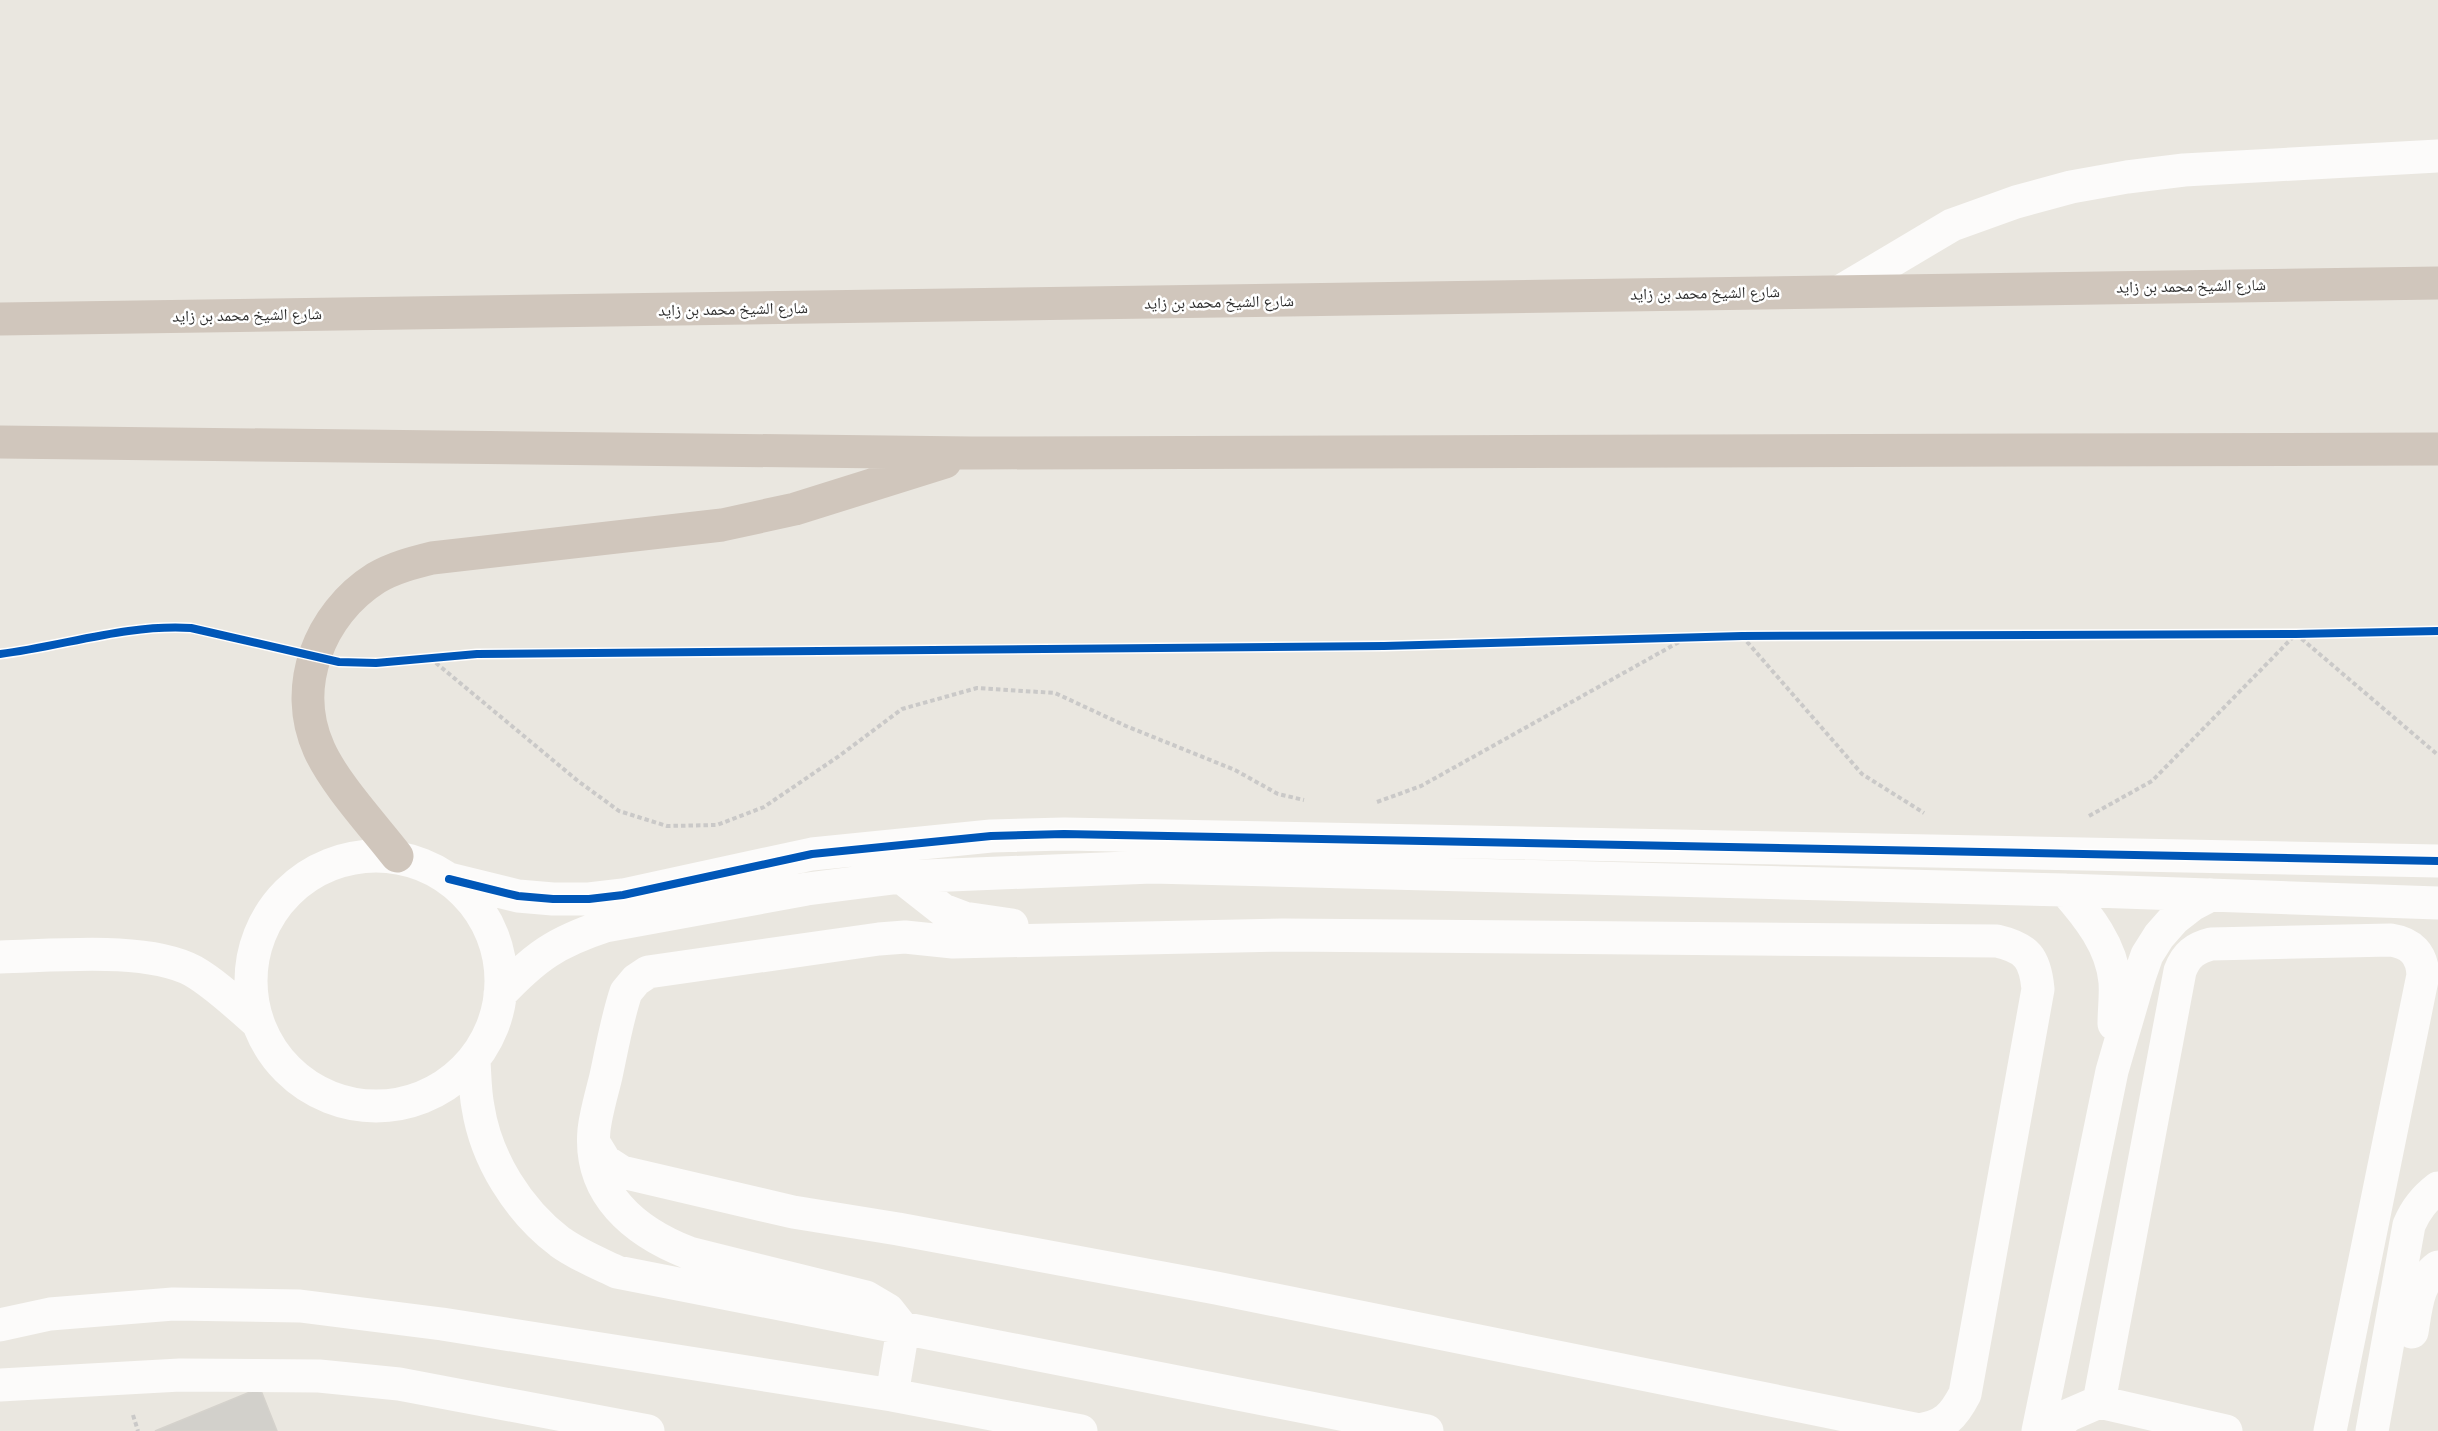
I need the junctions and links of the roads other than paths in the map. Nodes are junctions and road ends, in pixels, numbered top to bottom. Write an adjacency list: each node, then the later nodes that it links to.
1 (2438, 156): 3 (street)
2 (2438, 283): 3 (highway, شارع الشيخ محمد بن زايد)
3 (1841, 291): 4 (highway, شارع الشيخ محمد بن زايد)
4 (0, 319)
5 (0, 442): 7 (highway)
6 (2438, 449): 7 (highway)
7 (972, 453): 8 (highway)
8 (397, 856): 11 (street); 18 (street)
9 (2438, 861): 11 (street)
10 (901, 877): 12 (street); 15 (street); 17 (street)
11 (449, 879): 17 (street)
12 (2065, 890): 13 (street); 20 (street)
13 (2211, 895): 14 (street); 20 (street)
14 (2432, 905)
15 (1261, 936): 21 (street); 29 (street)
16 (0, 957): 18 (street)
17 (500, 994): 19 (street)
18 (258, 1023): 19 (street)
19 (474, 1061): 25 (street)
20 (2112, 1071): 33 (street)
21 (594, 1143): 25 (street); 29 (street)
22 (2438, 1188): 37 (street)
23 (2438, 1267): 38 (street)
24 (0, 1325): 27 (street)
25 (903, 1329): 27 (street); 32 (street)
26 (0, 1385): 30 (street)
27 (892, 1395): 31 (street)
28 (2099, 1402): 34 (street); 35 (street); 36 (street)
29 (1956, 1420)
30 (648, 1431)
31 (1081, 1431)
32 (1427, 1431)
33 (2038, 1431)
34 (2050, 1431)
35 (2226, 1431)
36 (2330, 1431)
37 (2372, 1431)
38 (2392, 1431)

